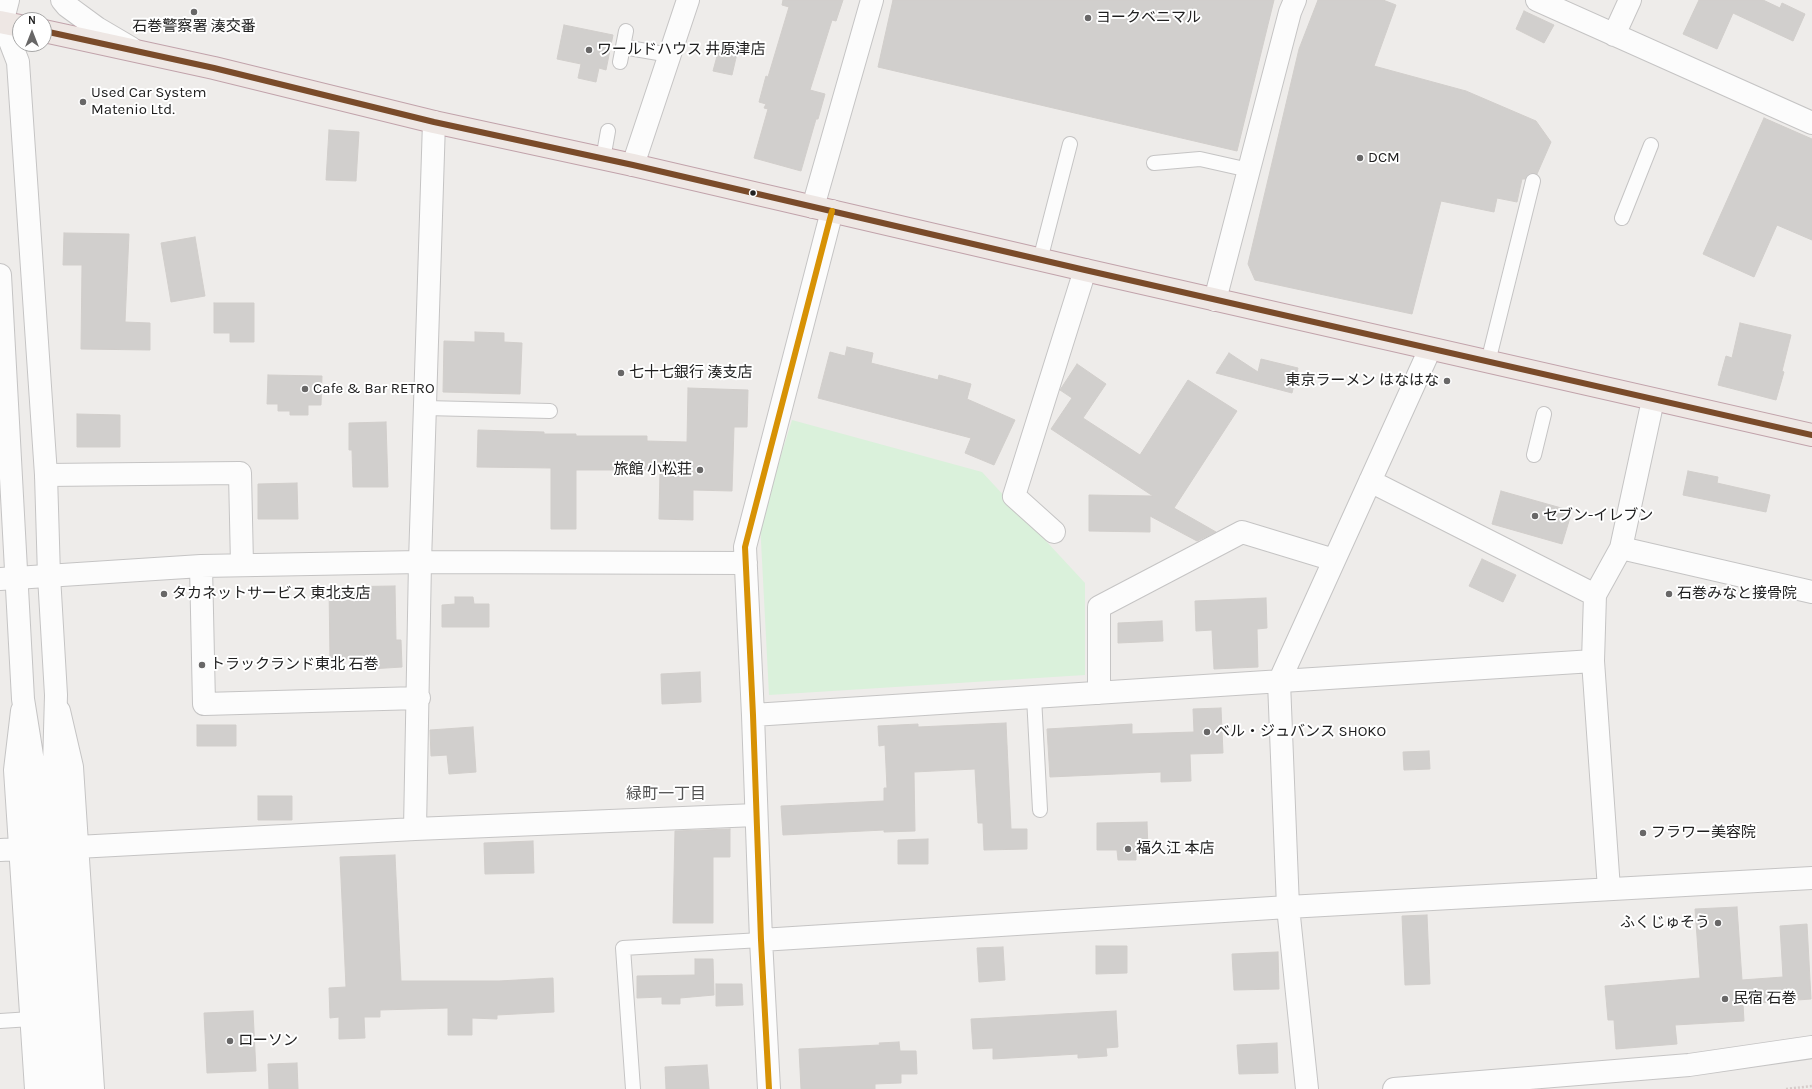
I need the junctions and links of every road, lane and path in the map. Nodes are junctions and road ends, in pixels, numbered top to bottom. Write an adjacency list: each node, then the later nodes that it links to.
1 (8, 0): 8 (street)
2 (62, 0): 13 (street)
3 (688, 0): 14 (street)
4 (872, 0): 26 (street)
5 (1295, 0): 24 (street)
6 (1537, 0): 11 (street)
7 (1630, 0): 11 (street)
8 (6, 26): 40 (street)
9 (626, 31): 12 (lane)
10 (52, 33): 13 (highway)
11 (1614, 35): 17 (street)
12 (623, 47): 14 (lane); 15 (lane)
13 (136, 51): 16 (highway)
14 (670, 55): 23 (street)
15 (620, 62)
16 (434, 122): 21 (highway); 35 (street)
17 (1812, 123)
18 (608, 131): 21 (lane)
19 (1070, 144): 28 (lane)
20 (1651, 145): 27 (lane)
21 (603, 159): 23 (highway)
22 (1154, 163): 24 (lane)
23 (633, 165): 26 (highway)
24 (1249, 170): 31 (street)
25 (1532, 180): 33 (lane)
26 (822, 209): 28 (highway); 46 (street)
27 (1622, 218)
28 (1040, 260): 29 (highway)
29 (1085, 270): 31 (highway); 42 (street)
30 (0, 275): 50 (street)
31 (1215, 300): 32 (highway)
32 (1430, 349): 33 (highway); 41 (street)
33 (1488, 362): 34 (highway)
34 (1653, 400): 38 (highway); 43 (street)
35 (425, 408): 36 (lane); 45 (street)
36 (550, 411)
37 (1544, 414): 39 (lane)
38 (1812, 435)
39 (1534, 455)
40 (46, 475): 47 (street); 49 (street)
41 (1370, 481): 44 (street); 52 (street)
42 (1054, 532)
43 (1621, 548): 51 (street); 52 (street)
44 (1334, 560): 54 (street); 55 (street)
45 (420, 562): 46 (street); 47 (street); 58 (street)
46 (746, 563): 60 (street)
47 (242, 565): 48 (street)
48 (201, 566): 49 (street); 58 (street)
49 (49, 576): 50 (street); 56 (street)
50 (8, 579): 59 (street)
51 (1812, 592)
52 (1595, 595): 53 (street)
53 (1592, 661): 54 (street); 67 (street)
54 (1278, 682): 55 (street); 68 (street)
55 (1099, 693): 57 (street)
56 (56, 695): 64 (street); 76 (street)
57 (1034, 697): 60 (street); 61 (lane)
58 (418, 698): 63 (street)
59 (23, 699): 65 (street); 75 (street)
60 (753, 715): 62 (street)
61 (1040, 810)
62 (756, 816): 63 (street); 69 (street)
63 (415, 829): 64 (street)
64 (77, 847): 77 (street)
65 (10, 850): 70 (street)
66 (1812, 878): 67 (street)
67 (1609, 889): 68 (street)
68 (1288, 907): 69 (street); 80 (street)
69 (761, 940): 78 (lane); 79 (street)
70 (31, 1019): 71 (lane); 74 (street)
71 (0, 1021)
72 (1812, 1047): 81 (street)
73 (1812, 1086): 82 (path)
74 (36, 1089)
75 (53, 1089)
76 (74, 1089)
77 (93, 1089)
78 (633, 1089)
79 (769, 1089)
80 (1307, 1089)
81 (1394, 1089)
82 (1786, 1089)

